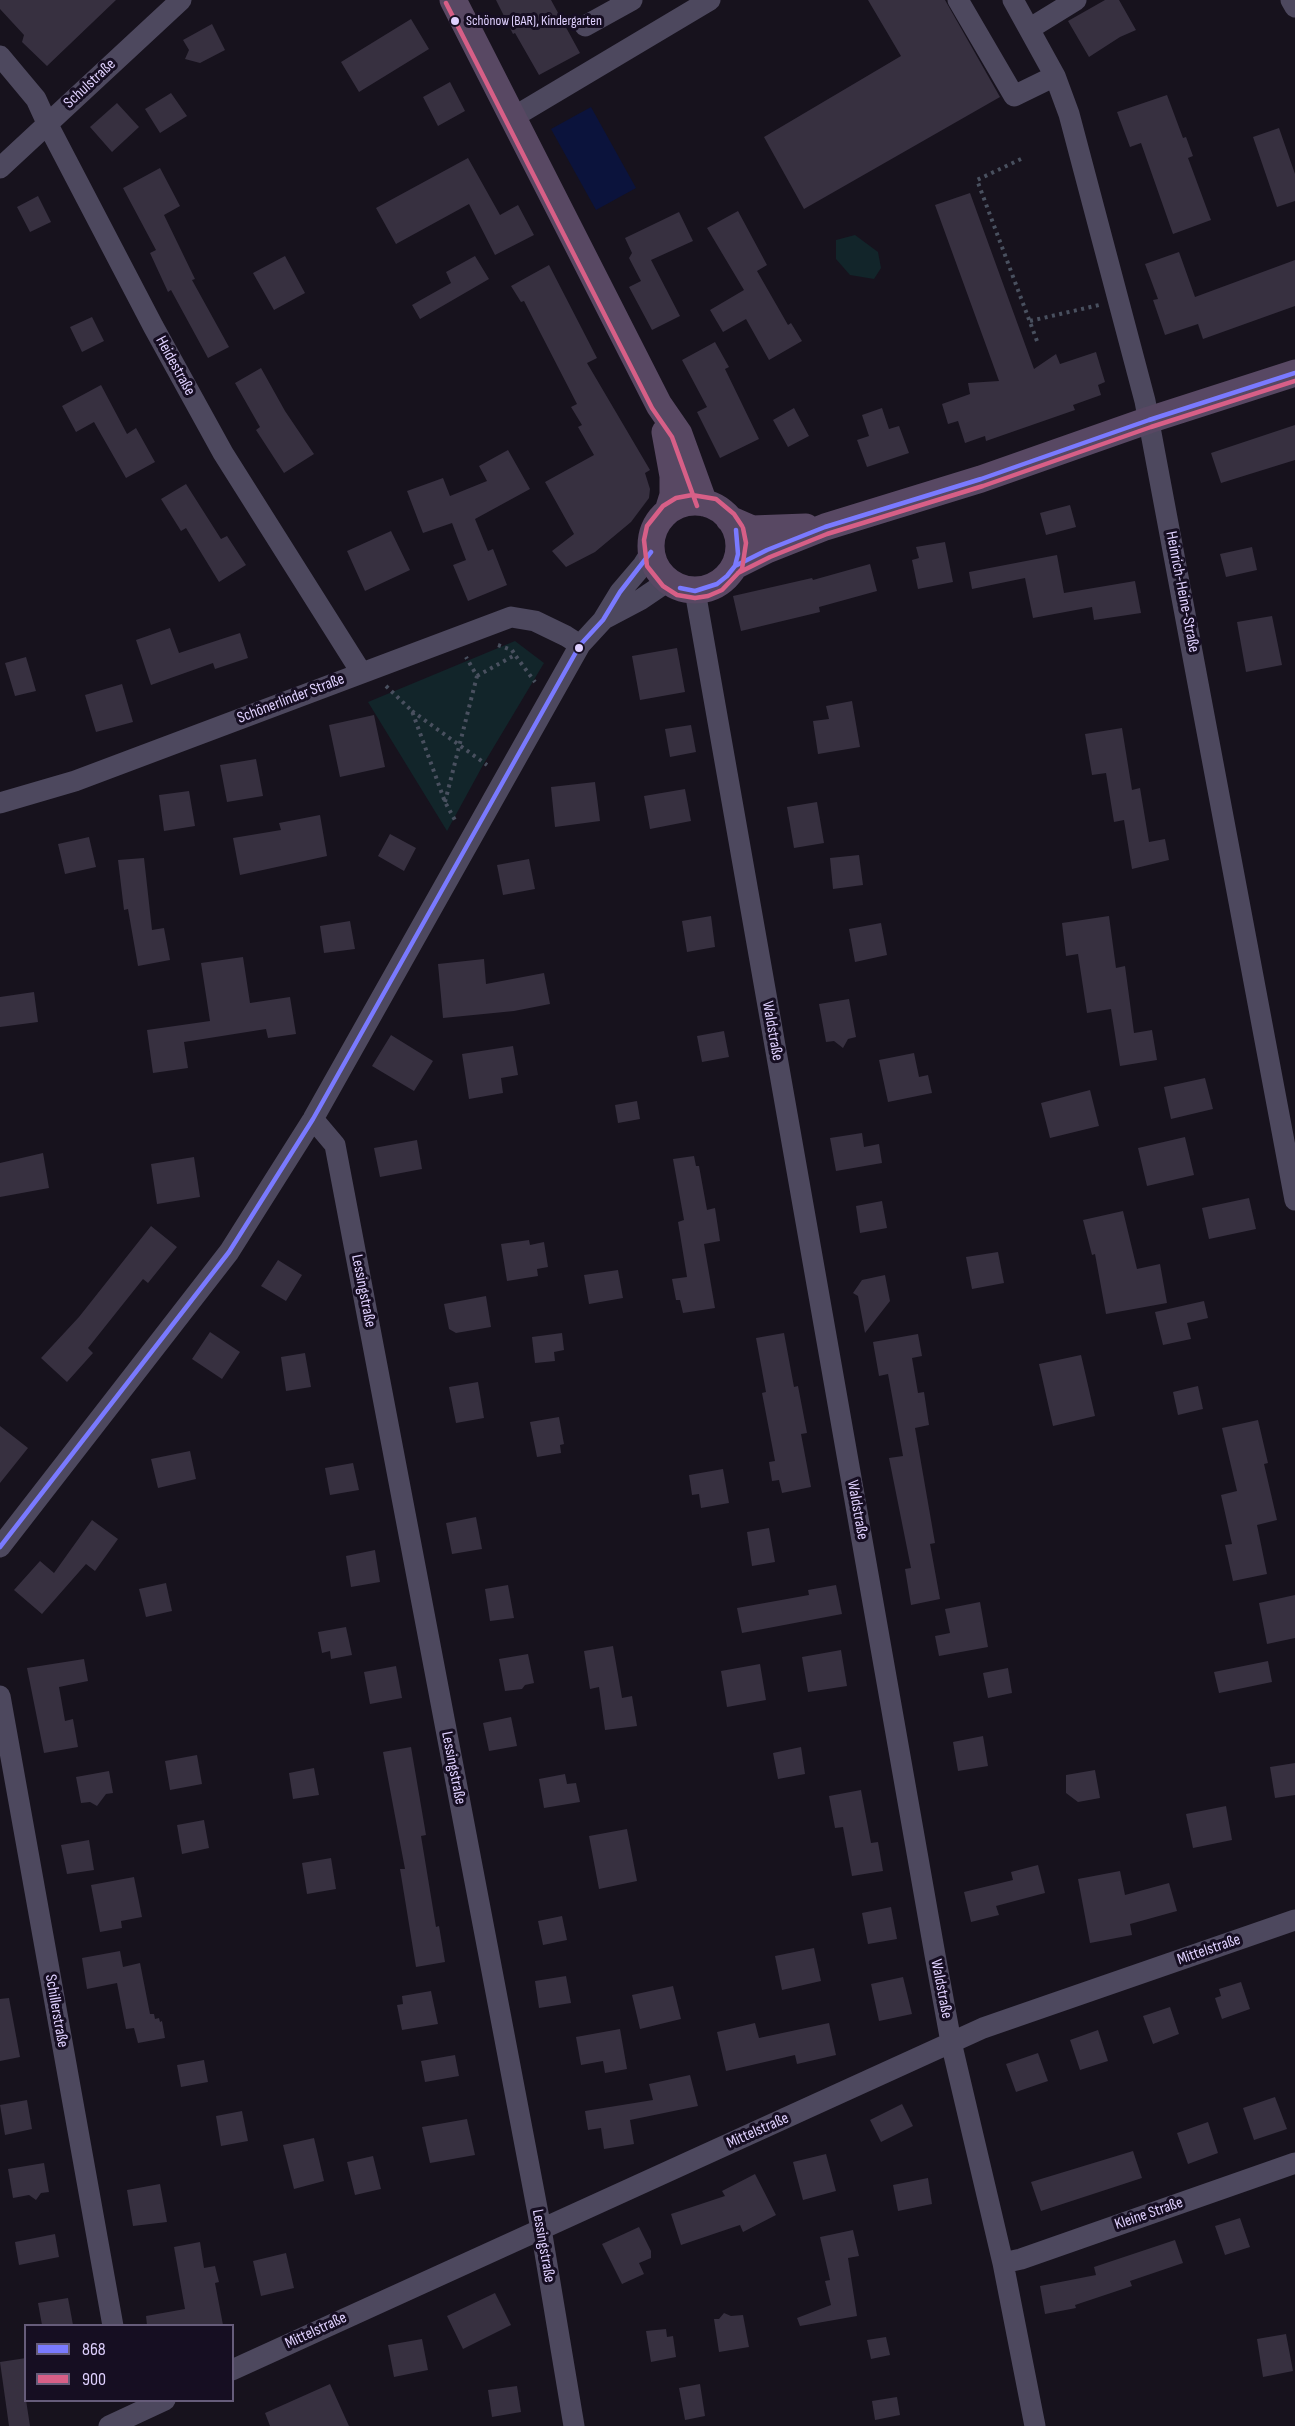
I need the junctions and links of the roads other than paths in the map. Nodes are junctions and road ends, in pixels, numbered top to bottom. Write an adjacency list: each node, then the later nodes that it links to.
1 (181, 0): 15 (street, Schulstraße)
2 (453, 0): 14 (main road)
3 (632, 0): 10 (street)
4 (710, 0): 14 (street)
5 (958, 0): 13 (street)
6 (1013, 0): 11 (street, Heinrich-Heine-Straße)
7 (1076, 0): 11 (street)
8 (1291, 0): 9 (street)
9 (1295, 7)
10 (585, 26)
11 (1029, 28): 13 (street, Heinrich-Heine-Straße)
12 (0, 56): 15 (street, Heidestraße)
13 (1055, 76): 19 (street, Heinrich-Heine-Straße)
14 (512, 117): 18 (main road)
15 (46, 123): 16 (street, Schulstraße); 30 (street, Heidestraße)
16 (0, 168)
17 (1295, 373): 19 (main road)
18 (659, 405): 20 (main road); 21 (main road)
19 (1149, 420): 23 (main road); 33 (street, Heinrich-Heine-Straße)
20 (704, 503): 21 (main road); 22 (main road)
21 (668, 511): 24 (main road)
22 (729, 519): 23 (main road); 25 (main road)
23 (825, 527): 25 (main road)
24 (651, 552): 26 (main road); 28 (street)
25 (735, 566): 27 (main road)
26 (668, 581): 27 (main road); 28 (street)
27 (695, 591): 37 (street, Waldstraße)
28 (603, 620): 29 (street)
29 (580, 645): 30 (street, Schönerlinder Straße); 32 (street)
30 (361, 672): 31 (street, Schönerlinder Straße)
31 (0, 803)
32 (313, 1119): 34 (street); 39 (street, Lessingstraße)
33 (1295, 1200)
34 (0, 1548)
35 (0, 1696): 41 (street, Schillerstraße)
36 (1295, 1920): 37 (street, Mittelstraße)
37 (951, 2042): 39 (street, Mittelstraße); 40 (street, Waldstraße)
38 (1295, 2163): 40 (street, Kleine Straße)
39 (541, 2229): 42 (street, Mittelstraße); 46 (street, Lessingstraße)
40 (1003, 2263): 47 (street, Waldstraße)
41 (113, 2324)
42 (234, 2369)
43 (160, 2402): 44 (street)
44 (129, 2414): 45 (street)
45 (109, 2426)
46 (574, 2426)
47 (1035, 2426)

